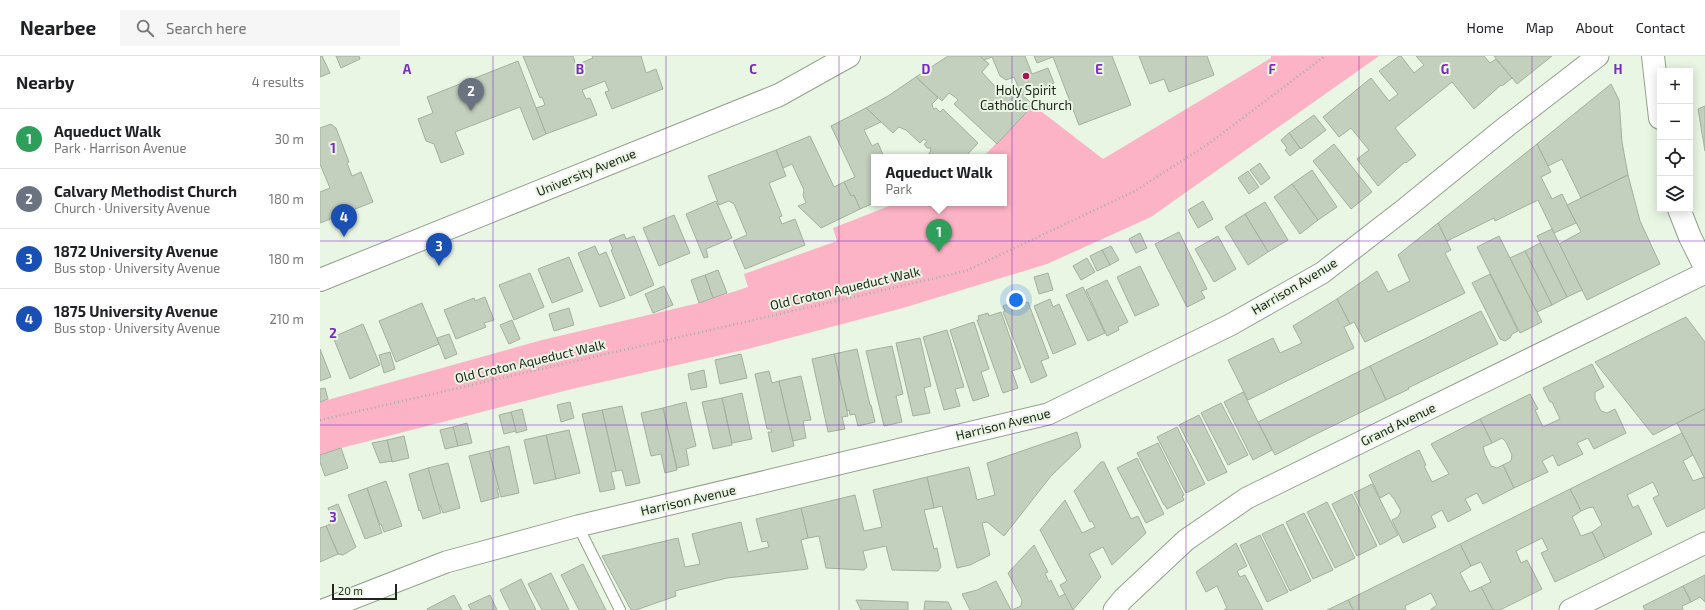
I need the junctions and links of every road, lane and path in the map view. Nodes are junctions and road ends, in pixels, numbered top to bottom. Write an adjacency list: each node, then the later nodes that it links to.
1 (848, 56): 9 (main road, University Avenue)
2 (1325, 56): 10 (path, Old Croton Aqueduct Walk)
3 (1598, 56): 11 (street, Harrison Avenue)
4 (1653, 56): 5 (main road)
5 (1658, 104)
6 (1680, 212): 7 (main road)
7 (1705, 267)
8 (1705, 272): 15 (street, Grand Avenue)
9 (320, 280)
10 (320, 420)
11 (578, 526): 13 (street, Harrison Avenue); 14 (lane)
12 (1705, 543): 16 (street)
13 (323, 610)
14 (620, 610)
15 (1114, 610)
16 (1570, 610)

